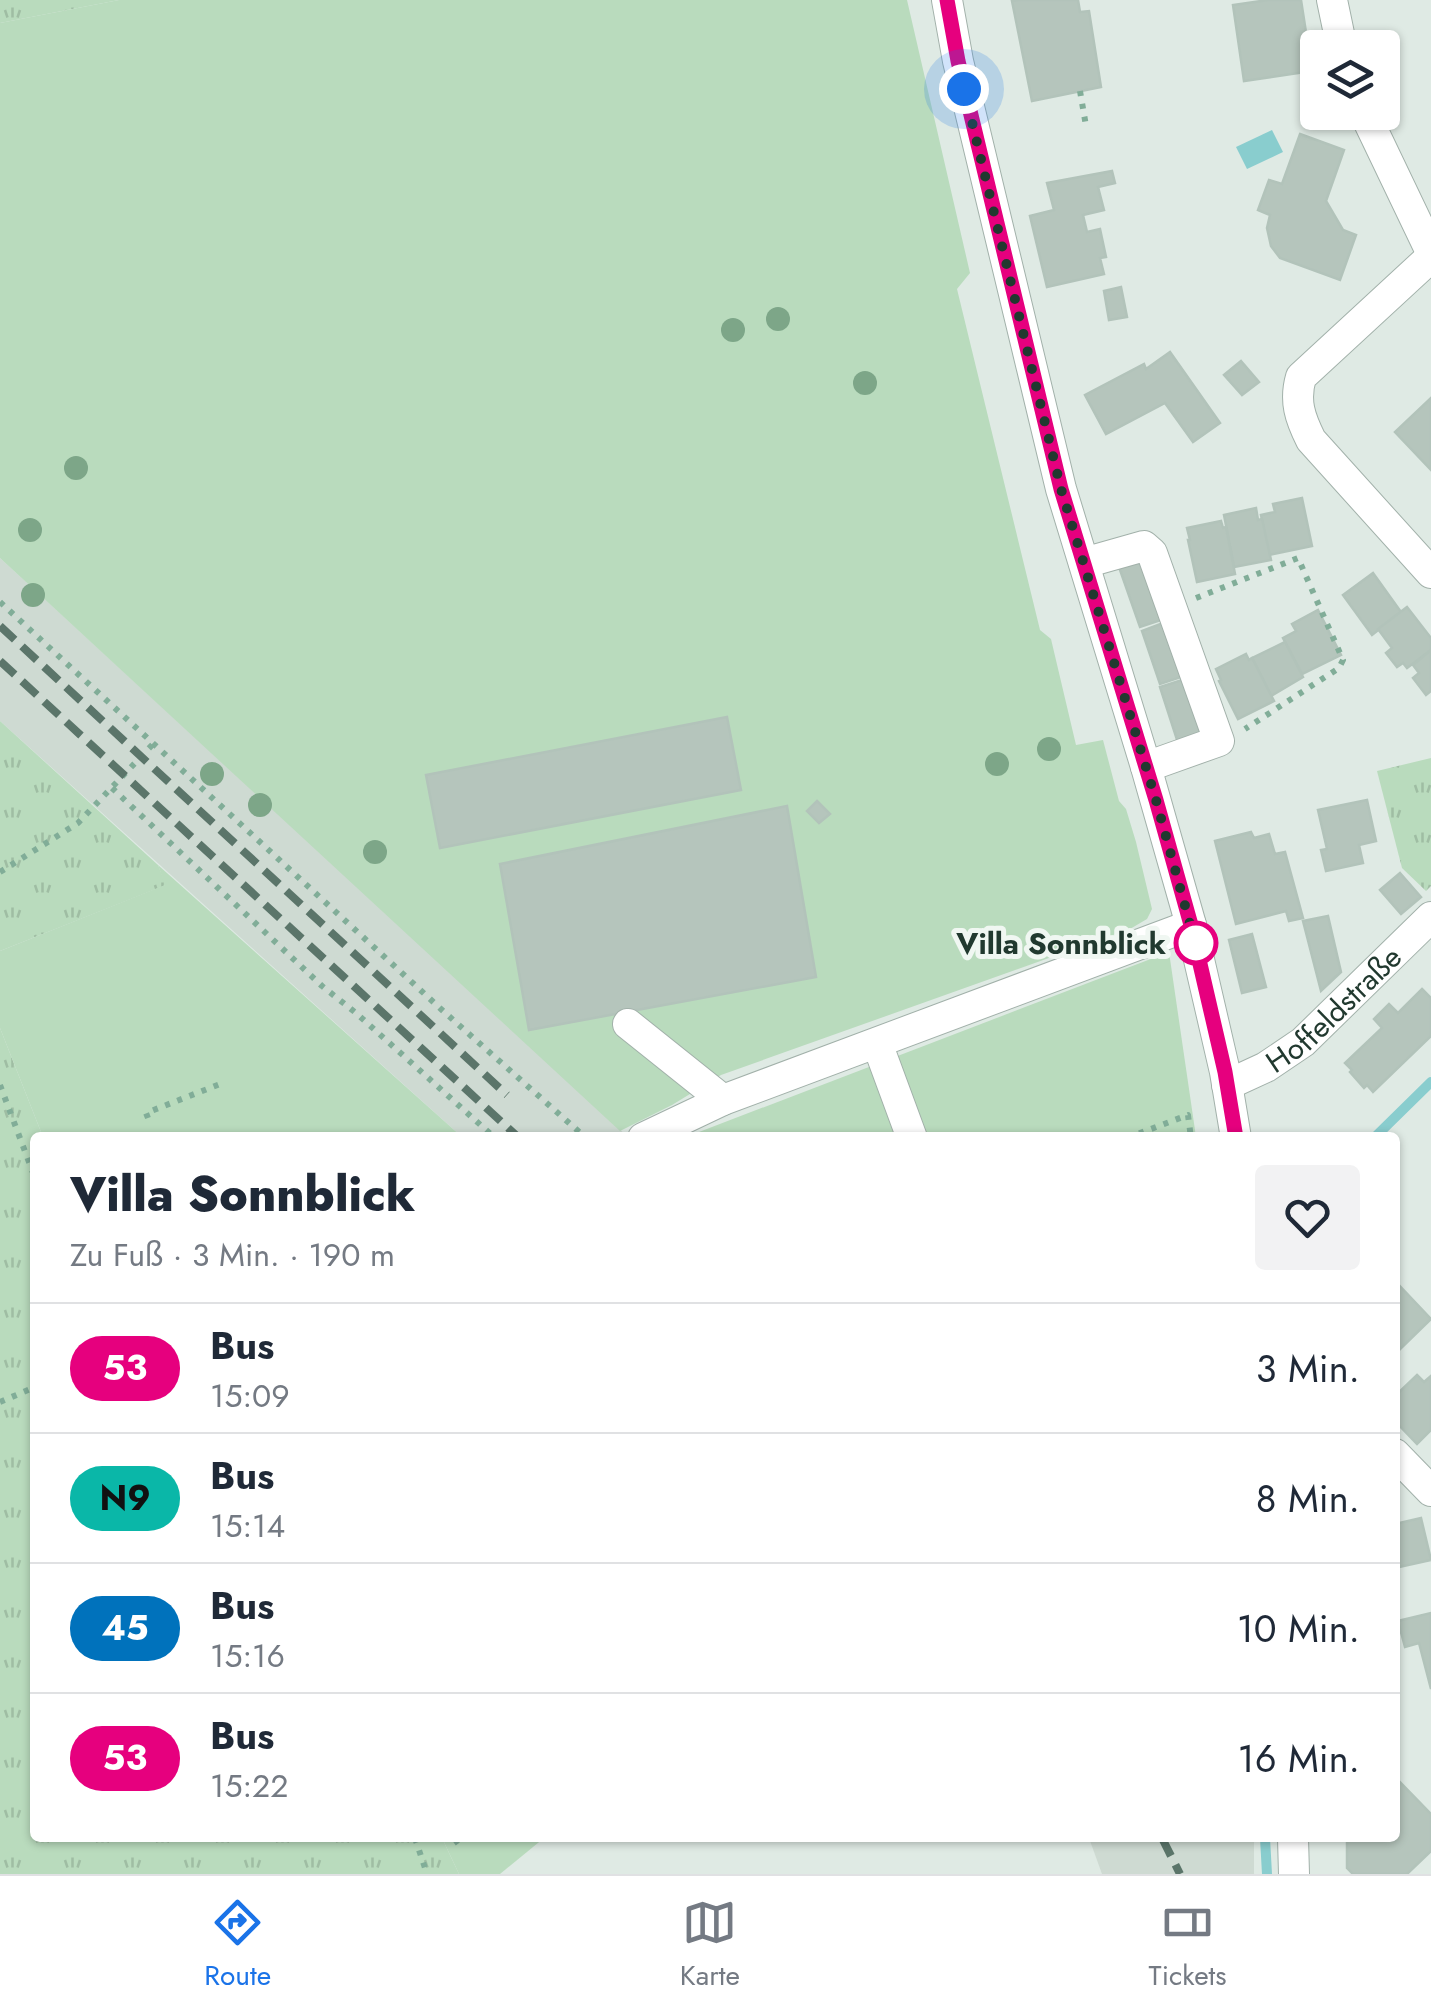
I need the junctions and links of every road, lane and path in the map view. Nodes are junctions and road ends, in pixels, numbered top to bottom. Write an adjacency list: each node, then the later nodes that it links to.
1 (948, 0): 8 (street)
2 (1332, 0): 3 (street)
3 (1338, 30)
4 (1080, 92): 5 (path)
5 (1086, 126)
6 (1372, 130): 7 (street)
7 (1431, 254): 9 (street)
8 (1084, 563): 11 (street); 14 (street)
9 (1431, 573)
10 (0, 602): 13 (path)
11 (1172, 608): 12 (street); 12 (path)
12 (1219, 742): 14 (street)
13 (154, 743): 15 (path); 27 (path)
14 (1146, 767): 18 (street)
15 (112, 788): 16 (path); 26 (path)
16 (0, 872)
17 (1431, 917): 23 (street, Hoffeldstraße)
18 (1191, 925): 20 (street); 23 (street)
19 (628, 1024): 24 (street)
20 (877, 1043): 24 (street); 29 (street)
21 (220, 1084): 25 (path)
22 (0, 1085): 34 (path)
23 (1228, 1085): 32 (street)
24 (723, 1100): 28 (street)
25 (148, 1118)
26 (489, 1132)
27 (579, 1132)
28 (656, 1132)
29 (910, 1132)
30 (1143, 1132): 31 (path)
31 (1190, 1132)
32 (1235, 1132)
33 (30, 1145): 34 (path)
34 (23, 1148): 35 (path)
35 (30, 1166)
36 (30, 1389): 37 (path)
37 (0, 1402)
38 (1400, 1459): 39 (street)
39 (1431, 1491)
40 (416, 1842): 42 (path)
41 (1293, 1842): 43 (street)
42 (427, 1874)
43 (1294, 1874)

